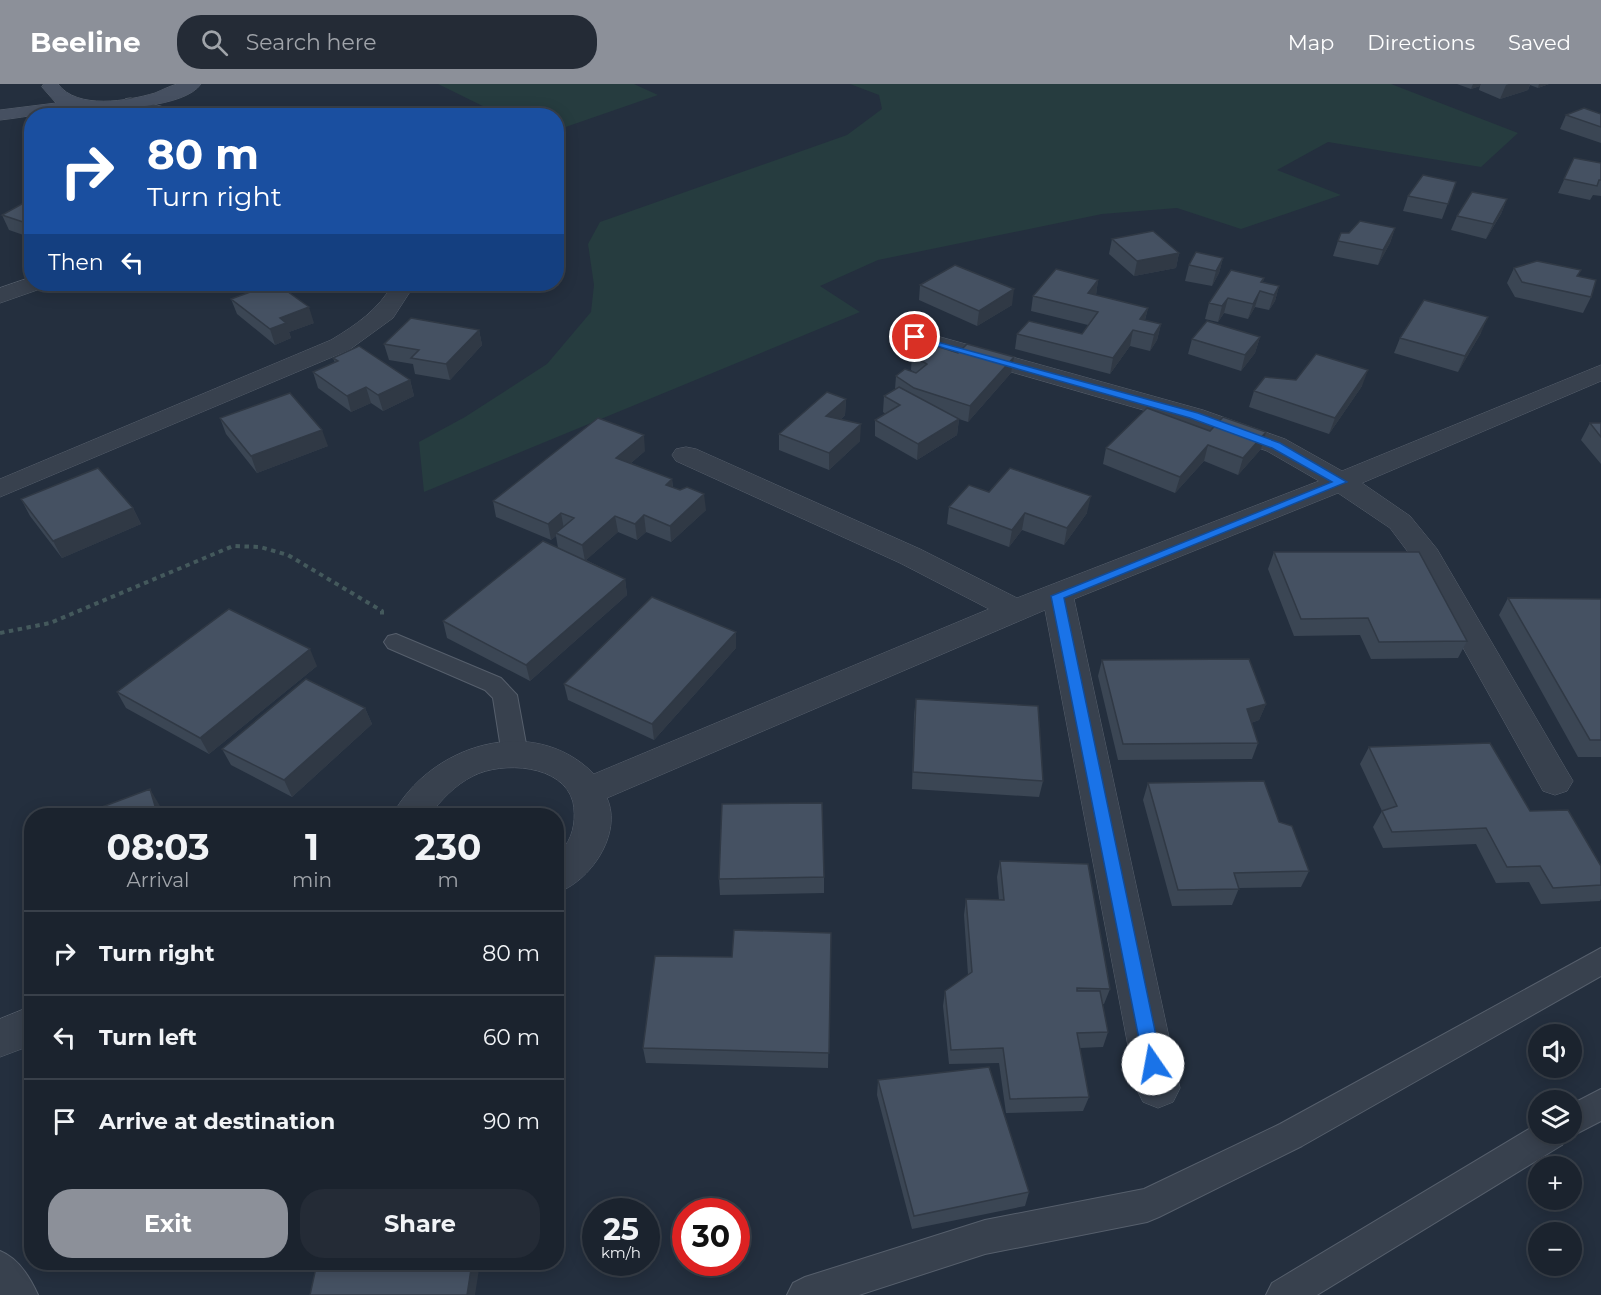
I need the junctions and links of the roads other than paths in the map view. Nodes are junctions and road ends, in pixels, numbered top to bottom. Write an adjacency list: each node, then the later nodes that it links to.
1 (52, 85): 4 (main road); 5 (main road)
2 (186, 87): 3 (main road); 8 (street)
3 (131, 103): 4 (main road); 7 (street)
4 (84, 105): 6 (main road)
5 (0, 108)
6 (59, 108)
7 (148, 108)
8 (185, 108)
9 (24, 112): 10 (main road)
10 (0, 115)
11 (24, 287): 13 (street)
12 (400, 291): 18 (street)
13 (0, 296)
14 (915, 337): 17 (street)
15 (1601, 372): 17 (street)
16 (686, 455): 20 (street)
17 (1341, 482): 19 (street); 23 (street)
18 (0, 489)
19 (1058, 596): 20 (street); 30 (street)
20 (1017, 610): 24 (street)
21 (396, 642): 22 (lane)
22 (515, 755): 24 (street); 25 (street)
23 (1555, 782)
24 (588, 791): 26 (street)
25 (415, 808)
26 (564, 871)
27 (1601, 961): 36 (lane)
28 (24, 1028): 29 (street)
29 (0, 1038)
30 (1158, 1088)
31 (1601, 1104): 32 (lane)
32 (1582, 1115)
33 (1534, 1144): 37 (lane)
34 (0, 1268): 35 (lane)
35 (20, 1295)
36 (805, 1295)
37 (1284, 1295)

